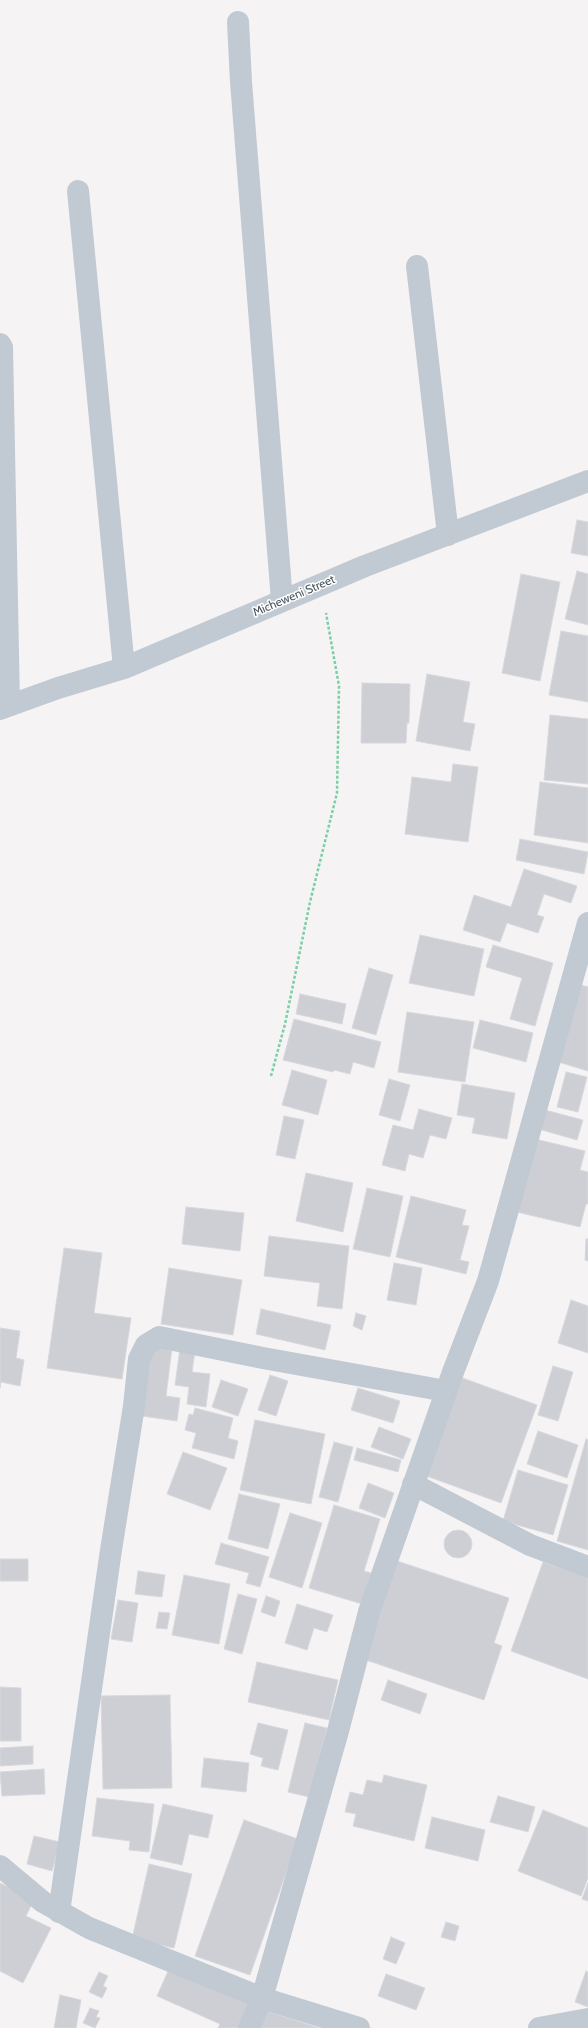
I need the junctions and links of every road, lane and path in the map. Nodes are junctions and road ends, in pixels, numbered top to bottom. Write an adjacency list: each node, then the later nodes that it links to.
1 (238, 22): 8 (street)
2 (78, 192): 9 (street)
3 (417, 266): 6 (street)
4 (0, 344): 10 (street)
5 (588, 481): 6 (street, Micheweni Street)
6 (448, 535): 7 (street, Micheweni Street)
7 (321, 585): 8 (street, Micheweni Street); 12 (path)
8 (282, 601): 9 (street, Micheweni Street)
9 (124, 668): 10 (street, Micheweni Street)
10 (5, 707)
11 (588, 923): 13 (street)
12 (271, 1076)
13 (446, 1390): 14 (street); 17 (street)
14 (413, 1484): 15 (street); 18 (street)
15 (588, 1567)
16 (0, 1866): 17 (street)
17 (58, 1912): 18 (street)
18 (262, 1998): 20 (street); 21 (street)
19 (588, 2019): 22 (street)
20 (249, 2028)
21 (359, 2028)
22 (540, 2028)

